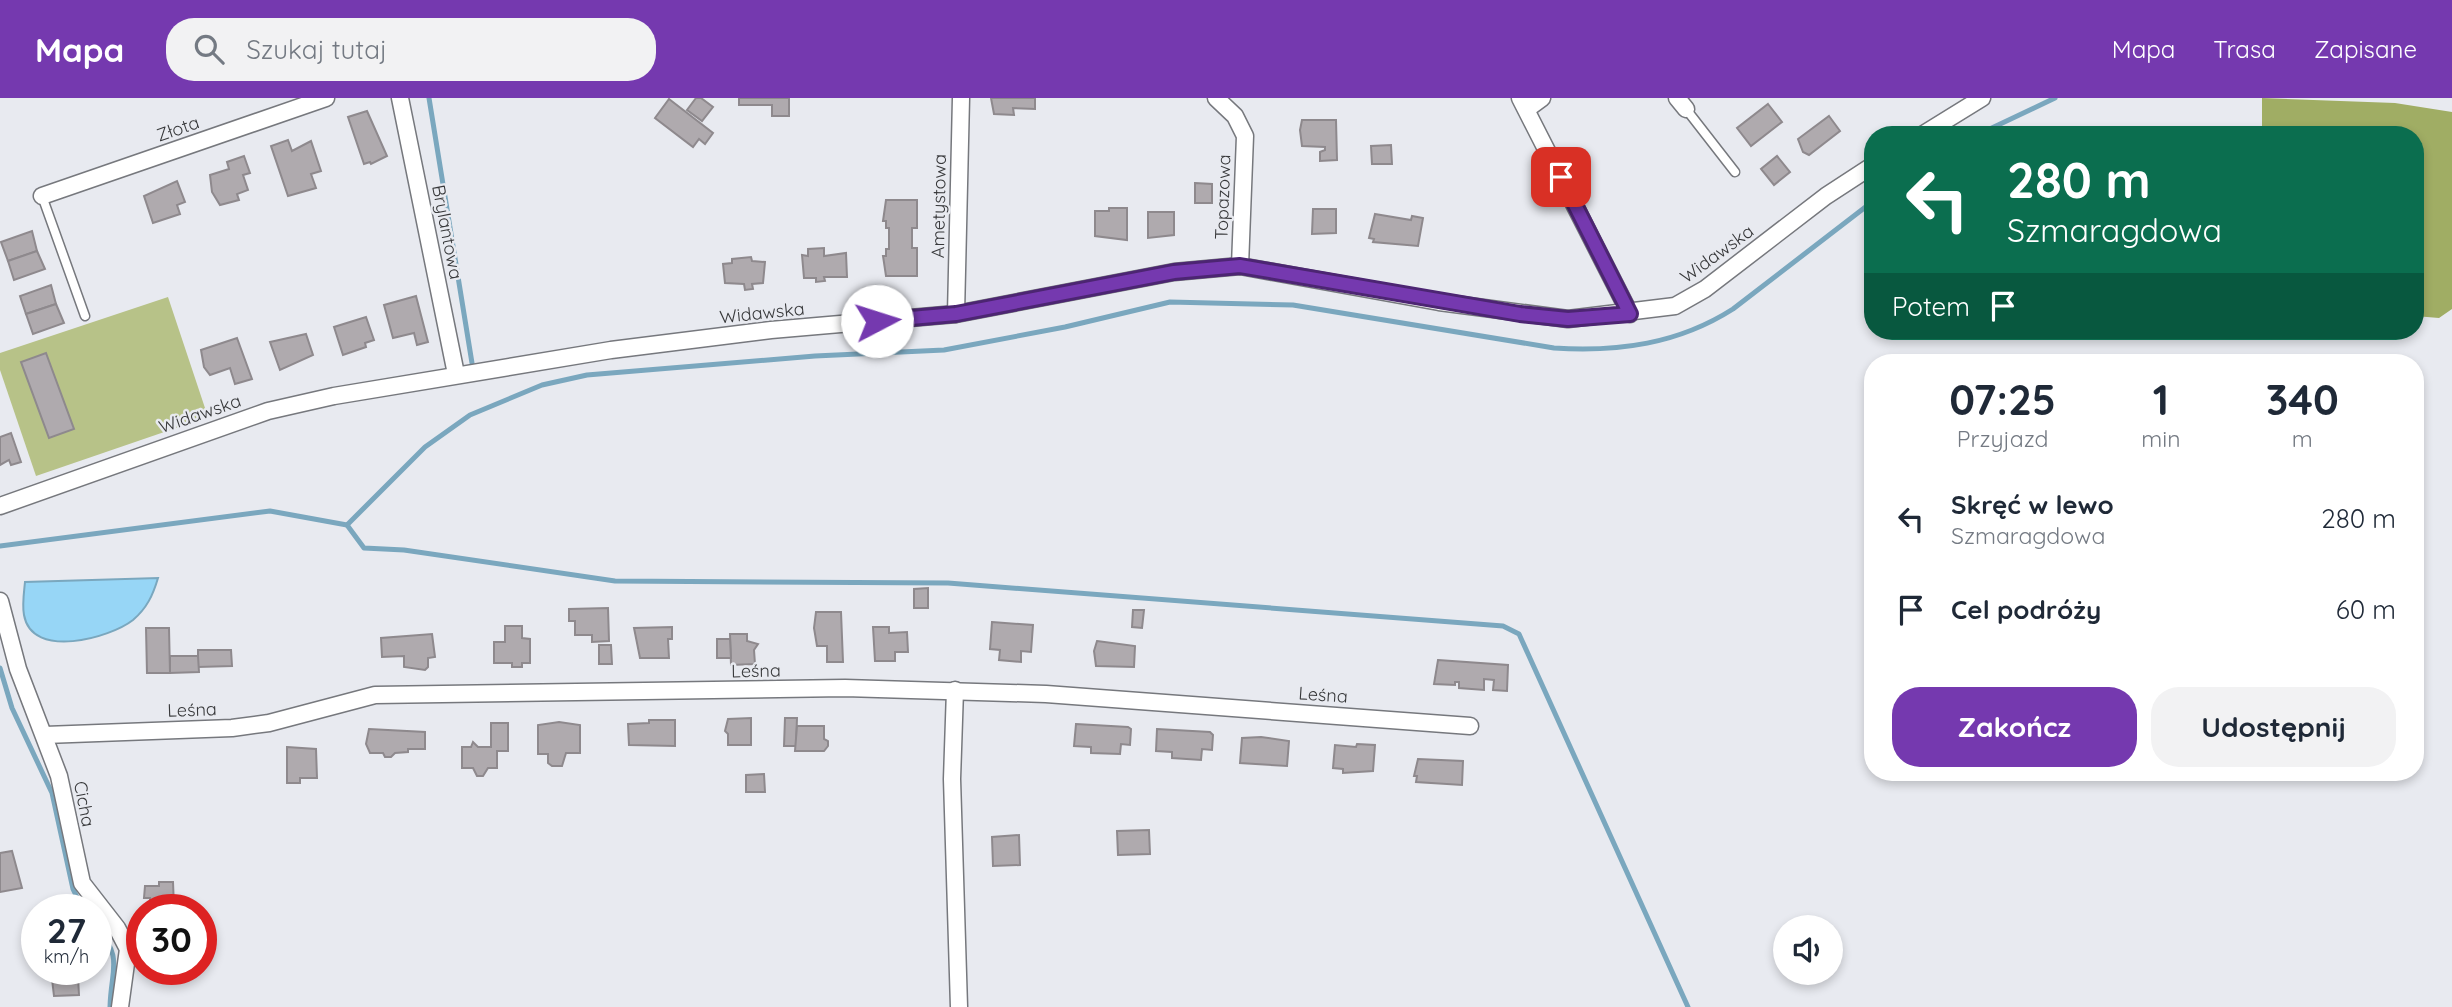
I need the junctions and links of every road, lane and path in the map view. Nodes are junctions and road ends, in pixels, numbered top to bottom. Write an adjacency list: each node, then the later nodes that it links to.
1 (326, 98): 12 (street, Złota)
2 (400, 98): 17 (street, Brylantowa)
3 (961, 98): 14 (street, Ametystowa)
4 (1216, 98): 13 (street, Topazowa)
5 (1542, 98): 7 (street)
6 (1982, 98): 9 (street)
7 (1523, 104): 15 (street)
8 (1682, 104): 11 (lane)
9 (1937, 126)
10 (1864, 171): 15 (street, Widawska)
11 (1735, 172)
12 (42, 196): 16 (lane)
13 (1240, 266): 14 (street, Widawska); 15 (street, Widawska)
14 (956, 314): 17 (street, Widawska)
15 (1630, 314)
16 (85, 316)
17 (456, 374): 18 (street, Widawska)
18 (0, 506)
19 (0, 601): 22 (street, Cicha)
20 (955, 690): 21 (street, Leśna); 22 (street, Leśna); 24 (street)
21 (1470, 726)
22 (45, 735): 23 (street, Cicha)
23 (120, 1007)
24 (959, 1007)

